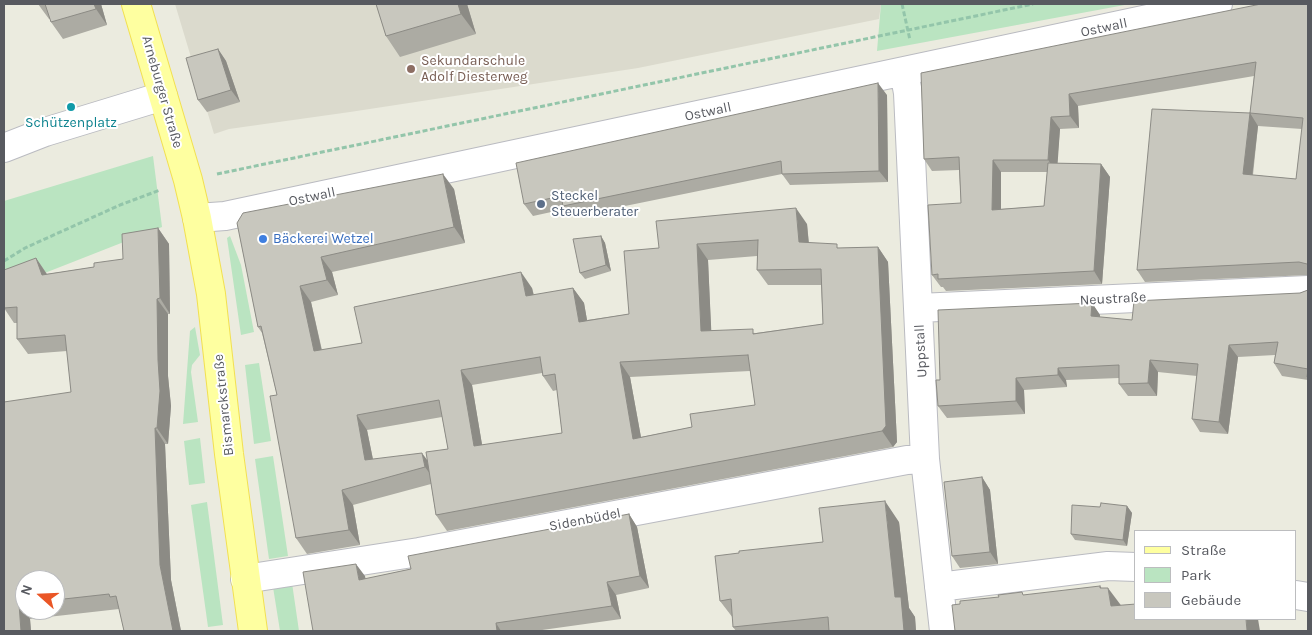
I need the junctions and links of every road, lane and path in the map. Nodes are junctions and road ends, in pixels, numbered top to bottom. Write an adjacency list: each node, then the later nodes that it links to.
1 (136, 4): 7 (main road, Arneburger Straße)
2 (902, 4): 5 (path)
3 (1033, 4): 5 (path)
4 (1218, 4): 6 (street, Ostwall)
5 (908, 31): 9 (path)
6 (904, 71): 10 (street, Ostwall); 13 (street, Uppstall)
7 (163, 96): 8 (street); 9 (main road, Arneburger Straße)
8 (4, 148)
9 (188, 180): 10 (main road, Bismarckstraße); 11 (path)
10 (197, 218): 16 (main road, Bismarckstraße)
11 (4, 261)
12 (1308, 290): 13 (street, Neustraße)
13 (919, 308): 14 (street, Uppstall)
14 (925, 459): 16 (street, Sidenbüdel); 17 (street, Uppstall)
15 (1134, 567): 17 (street)
16 (245, 579): 18 (main road, Bismarckstraße)
17 (939, 587): 19 (street, Uppstall)
18 (253, 631)
19 (944, 631)

